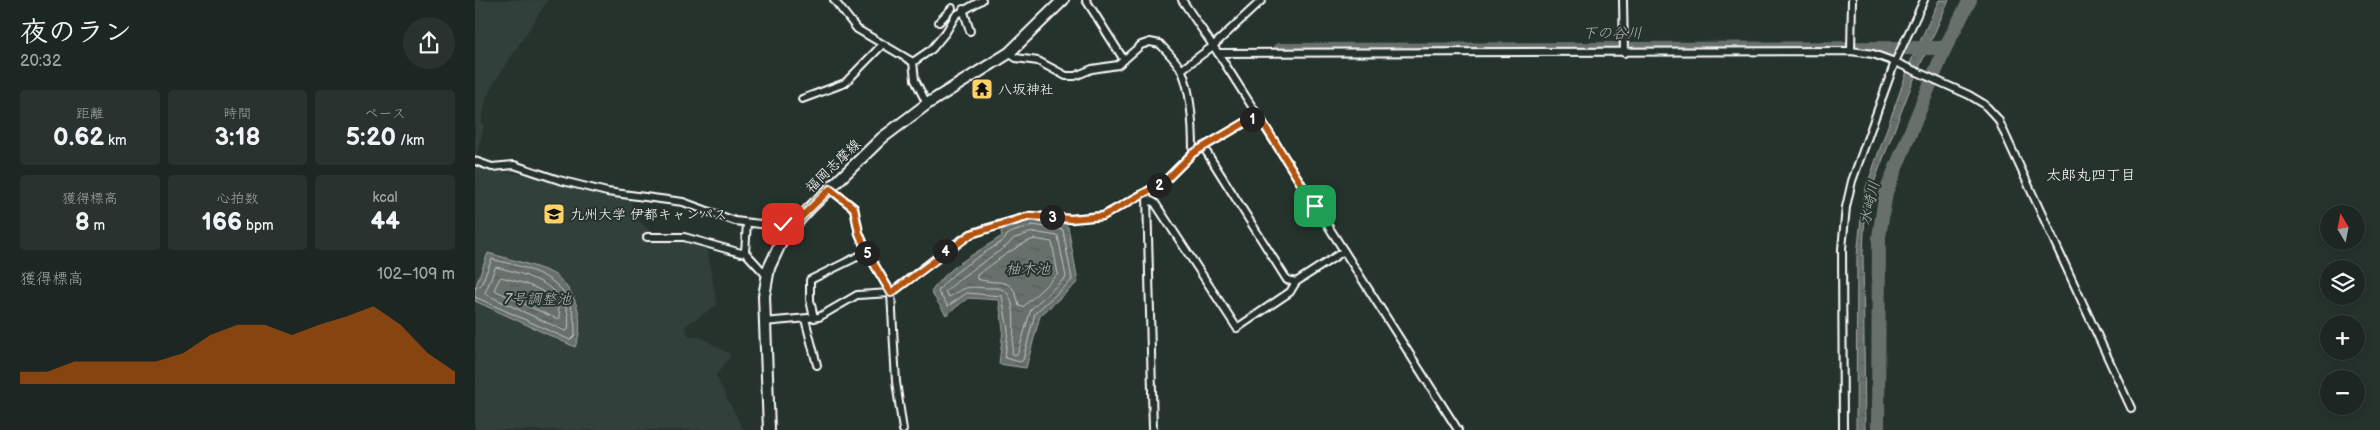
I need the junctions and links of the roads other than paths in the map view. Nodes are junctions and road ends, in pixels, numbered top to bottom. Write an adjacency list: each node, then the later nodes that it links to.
1 (834, 0): 16 (street)
2 (949, 0): 11 (street)
3 (982, 0): 12 (street)
4 (1063, 0): 19 (main road, 福岡志摩線)
5 (1086, 0): 22 (street)
6 (1182, 0): 17 (street)
7 (1262, 0): 17 (street)
8 (1623, 0): 21 (street)
9 (1853, 0): 18 (street)
10 (1925, 0): 24 (street)
11 (952, 8): 13 (street); 14 (street)
12 (963, 10): 13 (street); 15 (street)
13 (956, 14): 23 (street)
14 (939, 22)
15 (970, 31)
16 (882, 45): 23 (street); 26 (street)
17 (1213, 46): 20 (street); 25 (street)
18 (1851, 48): 21 (street); 24 (street)
19 (1009, 53): 22 (street); 27 (main road, 福岡志摩線)
20 (1218, 53): 21 (street); 28 (street)
21 (1624, 54)
22 (1124, 60): 25 (street)
23 (913, 62): 27 (street)
24 (1898, 63): 48 (street); 53 (street)
25 (1181, 70): 30 (street)
26 (802, 99)
27 (927, 104): 32 (main road, 福岡志摩線)
28 (1258, 115): 29 (street); 38 (street)
29 (1204, 148): 30 (street); 42 (street)
30 (1193, 153): 33 (street)
31 (475, 161): 35 (street)
32 (830, 189): 36 (main road, 福岡志摩線); 40 (street)
33 (1148, 190): 34 (street); 43 (street)
34 (1147, 199): 42 (street); 51 (street)
35 (747, 223): 36 (street); 39 (street)
36 (789, 229): 41 (main road, 福岡志摩線)
37 (647, 237): 39 (street)
38 (1344, 251): 42 (street); 52 (street)
39 (745, 252): 41 (street)
40 (867, 252): 43 (street); 44 (street)
41 (767, 276): 46 (main road, 福岡志摩線)
42 (1296, 282)
43 (891, 293): 44 (street); 50 (street)
44 (813, 318): 45 (street)
45 (805, 319): 46 (street); 47 (street)
46 (764, 322): 49 (main road, 福岡志摩線)
47 (817, 365)
48 (2131, 408)
49 (769, 430)
50 (903, 430)
51 (1153, 430)
52 (1458, 430)
53 (1843, 430)

